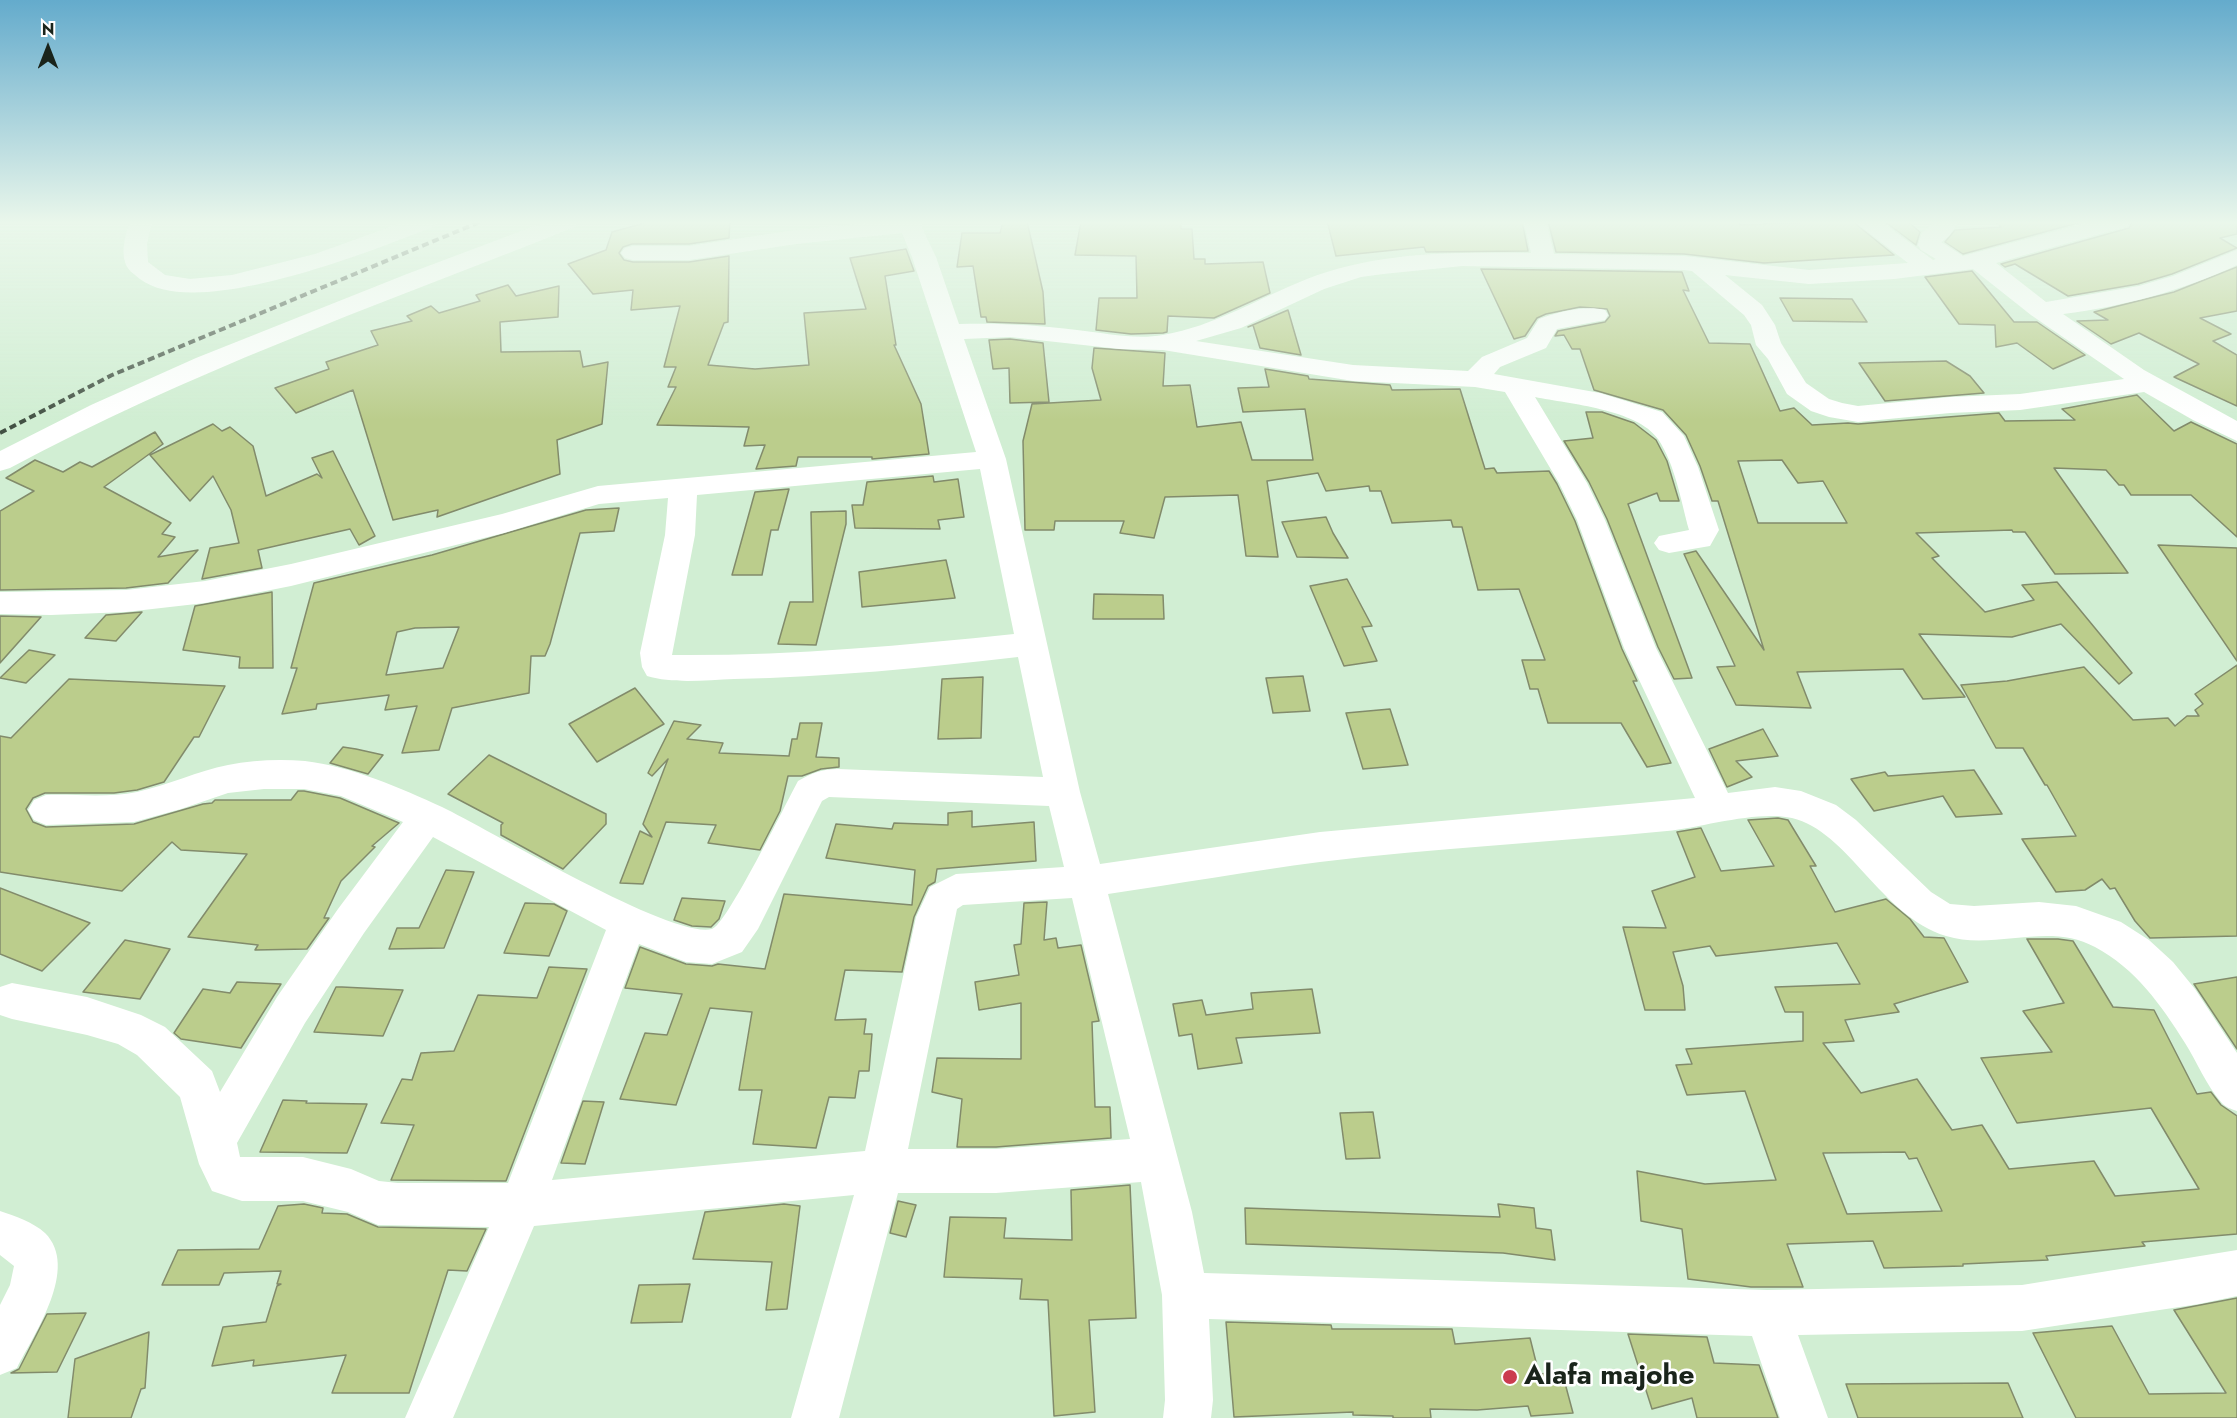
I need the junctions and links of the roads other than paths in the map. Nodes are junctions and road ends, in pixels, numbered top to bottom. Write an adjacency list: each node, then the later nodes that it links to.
1 (397, 287): 16 (street)
2 (934, 287): 9 (street)
3 (1309, 287): 10 (street)
4 (1726, 287): 12 (street)
5 (2006, 287): 7 (street)
6 (2162, 287): 7 (street)
7 (2040, 310): 12 (street)
8 (1596, 315): 11 (street)
9 (948, 332): 10 (street); 15 (street)
10 (1163, 344): 11 (street)
11 (1475, 379): 13 (street)
12 (2149, 384): 14 (street)
13 (1514, 385): 18 (street); 23 (street)
14 (2236, 431)
15 (992, 459): 17 (street); 20 (street)
16 (0, 462)
17 (683, 486): 19 (street); 20 (street)
18 (1669, 543)
19 (0, 603)
20 (1032, 644): 21 (street)
21 (1064, 792): 25 (street); 26 (street)
22 (46, 810): 24 (street)
23 (1719, 810): 25 (street); 28 (street)
24 (428, 817): 26 (street); 29 (street)
25 (1085, 882): 30 (street); 31 (street)
26 (628, 922): 32 (street)
27 (12, 1001): 29 (street)
28 (2237, 1091)
29 (215, 1140): 32 (street)
30 (1155, 1159): 31 (street); 35 (street)
31 (882, 1171): 32 (street); 39 (street)
32 (521, 1205): 38 (street)
33 (0, 1233): 37 (street)
34 (2237, 1273): 36 (street)
35 (1185, 1295): 36 (street); 40 (street)
36 (1767, 1313): 41 (street)
37 (0, 1351)
38 (429, 1418)
39 (815, 1418)
40 (1187, 1418)
41 (1804, 1418)

